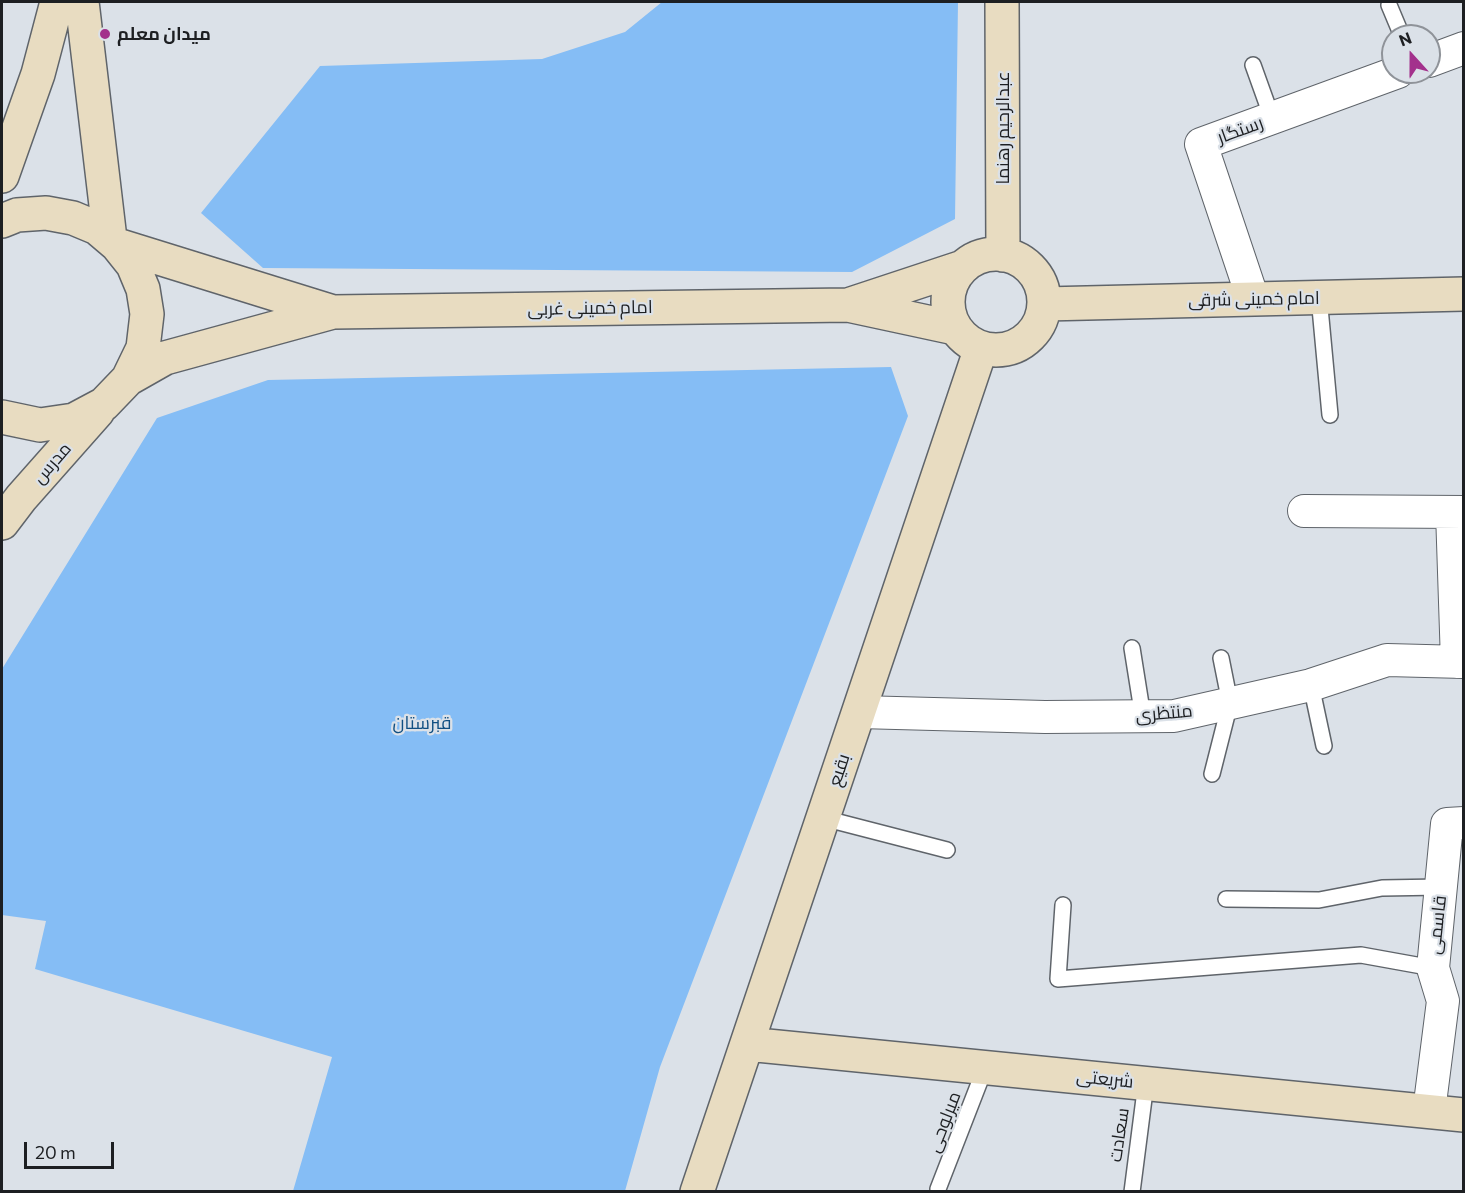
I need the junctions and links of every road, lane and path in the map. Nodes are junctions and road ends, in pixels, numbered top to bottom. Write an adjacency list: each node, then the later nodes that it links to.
1 (57, 2): 11 (main road)
2 (82, 2): 13 (main road)
3 (1002, 2): 14 (main road, عبدالرحیم رهنما)
4 (1389, 5): 5 (lane)
5 (1397, 24)
6 (1464, 48): 7 (street)
7 (1441, 57)
8 (1253, 65): 10 (lane)
9 (1381, 78): 10 (street, رستگار)
10 (1272, 118): 18 (street, رستگار)
11 (2, 176)
12 (2, 221): 13 (main road)
13 (114, 242): 21 (main road, امام خمینی غربی); 24 (main road)
14 (1003, 255): 15 (main road); 20 (main road)
15 (963, 267): 19 (main road, امام خمینی غربی); 22 (main road)
16 (1464, 294): 17 (main road, امام خمینی شرقی)
17 (1319, 297): 18 (main road, امام خمینی شرقی); 26 (lane)
18 (1253, 299): 20 (main road, امام خمینی شرقی)
19 (848, 304): 21 (main road, امام خمینی غربی); 22 (main road, امام خمینی غربی)
20 (1045, 304): 23 (main road)
21 (333, 312): 24 (main road, امام خمینی غربی)
22 (955, 328): 23 (main road)
23 (981, 348): 36 (main road, بقیع)
24 (128, 379): 25 (main road)
25 (104, 404): 27 (main road); 30 (main road, مدرس)
26 (1330, 415)
27 (2, 417)
28 (1304, 510): 29 (street)
29 (1458, 512): 33 (street)
30 (2, 524)
31 (1132, 648): 37 (lane)
32 (1221, 658): 35 (lane)
33 (1460, 662): 34 (street, منتظری)
34 (1311, 685): 35 (street, منتظری); 38 (lane)
35 (1230, 704): 37 (street, منتظری); 39 (lane)
36 (859, 712): 37 (street, منتظری); 40 (main road, بقیع)
37 (1143, 717)
38 (1324, 746)
39 (1212, 774)
40 (823, 818): 42 (lane); 47 (main road, بقیع)
41 (1464, 823): 43 (street, قاسمی)
42 (947, 850)
43 (1441, 888): 44 (lane); 46 (street, قاسمی)
44 (1226, 899)
45 (1064, 905): 46 (lane)
46 (1433, 968): 50 (street, قاسمی)
47 (747, 1044): 48 (main road, شریعتی); 53 (main road, بقیع)
48 (985, 1068): 49 (main road, شریعتی); 52 (lane, میرلوحی)
49 (1146, 1083): 50 (main road, شریعتی); 54 (lane, سعادت)
50 (1429, 1112): 51 (main road, شریعتی)
51 (1464, 1115)
52 (938, 1189)
53 (697, 1191)
54 (1131, 1191)

